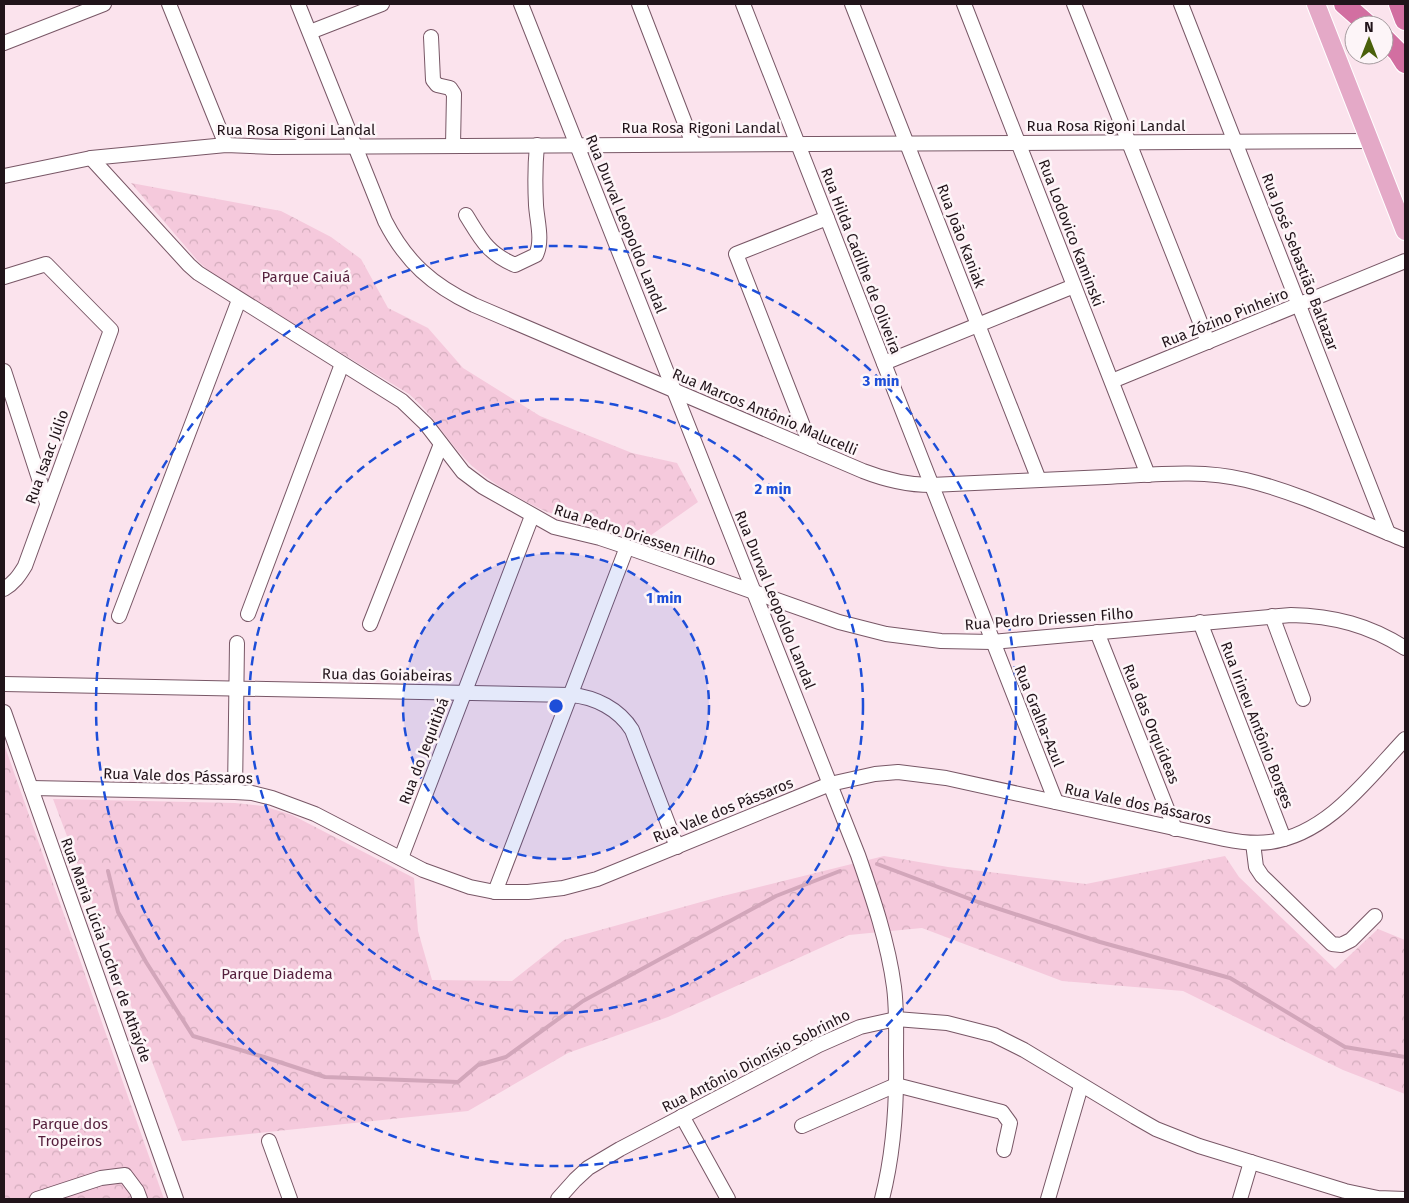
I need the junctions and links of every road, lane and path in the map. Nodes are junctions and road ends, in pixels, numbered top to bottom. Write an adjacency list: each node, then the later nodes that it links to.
1 (104, 4): 15 (street)
2 (169, 4): 31 (street)
3 (298, 4): 18 (street, Rua Marcos Antônio Malucelli)
4 (382, 4): 18 (street)
5 (521, 4): 28 (street, Rua Durval Leopoldo Landal)
6 (638, 4): 29 (street)
7 (743, 4): 30 (street, Rua Hilda Cadilhe de Oliveira)
8 (852, 4): 27 (street, Rua João Kaniak)
9 (964, 4): 24 (street, Rua Lodovico Kaminski)
10 (1074, 4): 25 (street)
11 (1181, 4): 26 (street, Rua José Sebastião Baltazar)
12 (1316, 4): 23 (main road)
13 (1344, 4): 16 (highway)
14 (1399, 4): 17 (highway)
15 (82, 8): 20 (street)
16 (1357, 15)
17 (1405, 20)
18 (310, 32): 34 (street, Rua Marcos Antônio Malucelli)
19 (431, 37): 32 (street)
20 (4, 43)
21 (1394, 48): 22 (highway)
22 (1405, 64)
23 (1370, 141): 26 (street, Rua Rosa Rigoni Landal); 39 (main road)
24 (1018, 142): 25 (street, Rua Rosa Rigoni Landal); 27 (street, Rua Rosa Rigoni Landal); 42 (street, Rua Lodovico Kaminski)
25 (1129, 142): 26 (street, Rua Rosa Rigoni Landal); 46 (street)
26 (1235, 142): 44 (street, Rua José Sebastião Baltazar)
27 (908, 143): 30 (street, Rua Rosa Rigoni Landal); 45 (street, Rua João Kaniak)
28 (577, 144): 29 (street, Rua Rosa Rigoni Landal); 33 (street, Rua Rosa Rigoni Landal); 51 (street, Rua Durval Leopoldo Landal)
29 (693, 144): 30 (street, Rua Rosa Rigoni Landal)
30 (798, 144): 38 (street, Rua Hilda Cadilhe de Oliveira)
31 (226, 145): 34 (street, Rua Rosa Rigoni Landal); 35 (street, Rua Rosa Rigoni Landal)
32 (453, 145): 33 (street, Rua Rosa Rigoni Landal); 34 (street, Rua Rosa Rigoni Landal)
33 (537, 145): 37 (street)
34 (354, 146): 51 (street, Rua Marcos Antônio Malucelli)
35 (91, 158): 36 (street, Rua Rosa Rigoni Landal); 43 (street, Rua Pedro Driessen Filho)
36 (4, 176)
37 (466, 215)
38 (827, 218): 47 (street, Rua Hilda Cadilhe de Oliveira); 53 (street)
39 (1405, 231)
40 (1405, 261): 44 (street, Rua Zózino Pinheiro)
41 (4, 277): 57 (street, Rua Isaac Júlio)
42 (1074, 286): 45 (street); 50 (street, Rua Lodovico Kaminski)
43 (239, 300): 48 (street, Rua Pedro Driessen Filho); 65 (street)
44 (1299, 304): 46 (street, Rua Zózino Pinheiro); 59 (street, Rua José Sebastião Baltazar)
45 (979, 325): 47 (street); 55 (street, Rua João Kaniak)
46 (1208, 342): 50 (street, Rua Zózino Pinheiro)
47 (884, 363): 56 (street, Rua Hilda Cadilhe de Oliveira)
48 (342, 364): 52 (street, Rua Pedro Driessen Filho); 64 (street)
49 (4, 371): 57 (street)
50 (1112, 381): 54 (street, Rua Lodovico Kaminski)
51 (674, 390): 53 (street, Rua Marcos Antônio Malucelli); 63 (street, Rua Durval Leopoldo Landal)
52 (441, 444): 58 (street, Rua Pedro Driessen Filho); 68 (street)
53 (812, 449): 56 (street, Rua Marcos Antônio Malucelli)
54 (1148, 475): 55 (street, Rua Marcos Antônio Malucelli); 59 (street, Rua Marcos Antônio Malucelli)
55 (1039, 480): 56 (street, Rua Marcos Antônio Malucelli)
56 (931, 485): 70 (street, Rua Hilda Cadilhe de Oliveira)
57 (48, 503): 62 (street, Rua Isaac Júlio)
58 (532, 516): 61 (street, Rua Pedro Driessen Filho); 75 (street, Rua do Jequitibá)
59 (1388, 533): 60 (street, Rua Marcos Antônio Malucelli)
60 (1405, 540)
61 (627, 547): 63 (street, Rua Pedro Driessen Filho); 76 (street)
62 (4, 589)
63 (754, 592): 70 (street, Rua Pedro Driessen Filho); 80 (street, Rua Durval Leopoldo Landal)
64 (248, 614)
65 (119, 616)
66 (1272, 616): 67 (street, Rua Pedro Driessen Filho); 72 (street, Rua Pedro Driessen Filho); 77 (street)
67 (1200, 622): 69 (street, Rua Pedro Driessen Filho); 85 (street, Rua Irineu Antônio Borges)
68 (370, 624)
69 (1097, 632): 70 (street, Rua Pedro Driessen Filho); 84 (street, Rua das Orquídeas)
70 (992, 642): 83 (street, Rua Gralha-Azul)
71 (237, 643): 74 (street)
72 (1405, 648)
73 (4, 684): 74 (street, Rua das Goiabeiras)
74 (236, 689): 75 (street, Rua das Goiabeiras); 82 (street)
75 (464, 693): 76 (street, Rua das Goiabeiras); 88 (street, Rua do Jequitibá)
76 (570, 695): 87 (street, Rua das Goiabeiras); 89 (street)
77 (1303, 699)
78 (4, 712): 81 (street, Rua Maria Lúcia Locher de Athaýde)
79 (1405, 739): 85 (street, Rua Vale dos Pássaros)
80 (830, 784): 83 (street, Rua Vale dos Pássaros); 87 (street, Rua Vale dos Pássaros); 91 (street, Rua Durval Leopoldo Landal)
81 (31, 788): 82 (street, Rua Vale dos Pássaros); 102 (street, Rua Maria Lúcia Locher de Athaýde)
82 (235, 792): 88 (street, Rua Vale dos Pássaros)
83 (1056, 802): 84 (street, Rua Vale dos Pássaros)
84 (1175, 829): 86 (street, Rua Vale dos Pássaros)
85 (1284, 839): 86 (street, Rua Vale dos Pássaros)
86 (1253, 843): 90 (street)
87 (677, 847): 89 (street, Rua Vale dos Pássaros)
88 (401, 858): 89 (street, Rua Vale dos Pássaros)
89 (495, 892)
90 (1375, 916)
91 (896, 1019): 92 (street, Rua Durval Leopoldo Landal); 93 (street, Rua Antônio Dionísio Sobrinho); 94 (street, Rua Antônio Dionísio Sobrinho)
92 (896, 1085): 95 (street); 97 (street); 106 (street, Rua Durval Leopoldo Landal)
93 (1081, 1086): 98 (street, Rua Antônio Dionísio Sobrinho); 107 (street)
94 (682, 1116): 104 (street, Rua Antônio Dionísio Sobrinho); 105 (street)
95 (802, 1126)
96 (269, 1141): 103 (street)
97 (1004, 1150)
98 (1251, 1162): 99 (street, Rua Antônio Dionísio Sobrinho); 108 (street)
99 (1344, 1195): 109 (street, Rua Antônio Dionísio Sobrinho)
100 (37, 1199): 101 (street)
101 (140, 1199)
102 (176, 1199)
103 (290, 1199)
104 (558, 1199)
105 (728, 1199)
106 (882, 1199)
107 (1048, 1199)
108 (1240, 1199)
109 (1405, 1199)

